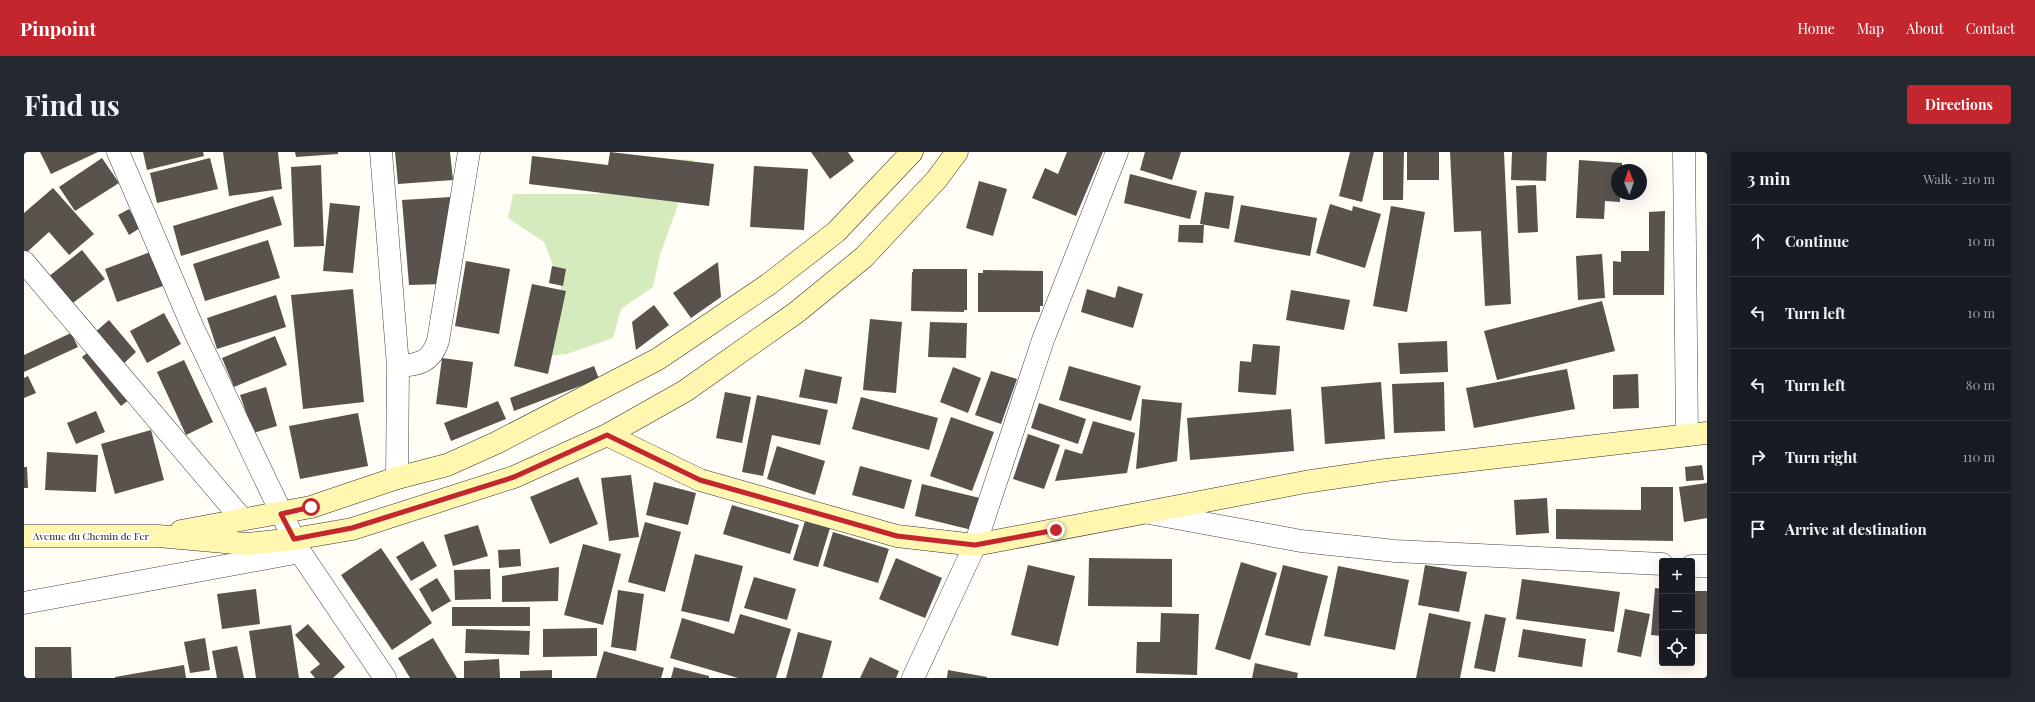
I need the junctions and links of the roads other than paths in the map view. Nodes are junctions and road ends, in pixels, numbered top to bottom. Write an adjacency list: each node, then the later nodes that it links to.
1 (118, 152): 14 (street)
2 (381, 152): 9 (street)
3 (469, 152): 9 (street)
4 (912, 152): 12 (street)
5 (957, 152): 11 (street)
6 (1117, 152): 18 (street)
7 (1684, 152): 10 (street)
8 (24, 262): 15 (street)
9 (398, 366): 12 (street)
10 (1697, 434): 13 (street)
11 (607, 435): 18 (street); 19 (street)
12 (397, 478): 14 (street)
13 (1149, 513): 18 (street); 20 (street)
14 (281, 514): 15 (street); 19 (street)
15 (242, 519): 17 (street)
16 (24, 536): 17 (street, Avenue du Chemin de Fer)
17 (158, 536): 19 (street)
18 (975, 545): 25 (street)
19 (297, 546): 23 (street); 24 (street)
20 (1659, 564)
21 (1695, 566): 22 (street)
22 (1707, 566)
23 (24, 603)
24 (385, 678)
25 (913, 678)

